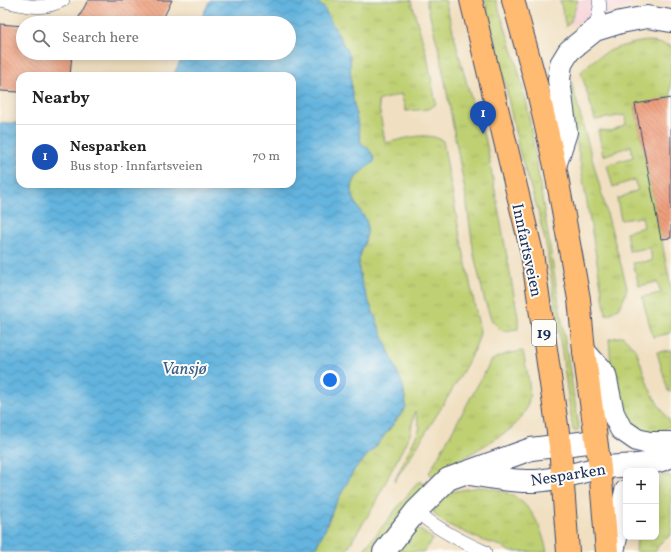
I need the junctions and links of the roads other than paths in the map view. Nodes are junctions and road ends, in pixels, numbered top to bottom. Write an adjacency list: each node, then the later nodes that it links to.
1 (0, 0): 2 (lane)
2 (63, 0)
3 (471, 0): 12 (highway, Innfartsveien / 19)
4 (513, 0): 8 (highway)
5 (602, 2): 7 (lane)
6 (671, 21): 7 (street)
7 (596, 30): 8 (street)
8 (555, 166): 9 (highway)
9 (584, 351): 10 (highway); 11 (street)
10 (596, 441): 12 (street, Nesparken); 14 (highway)
11 (671, 442)
12 (560, 446): 17 (street, Nesparken); 18 (highway, Innfartsveien / 19)
13 (671, 456): 16 (street, Nesparken)
14 (600, 468): 15 (street, Nesparken); 18 (street, Nesparken); 24 (highway)
15 (623, 468)
16 (642, 468)
17 (463, 473): 18 (street, Nesparken); 20 (street, Nesparken)
18 (563, 477): 23 (highway, Innfartsveien / 19)
19 (623, 504): 25 (street)
20 (416, 511): 21 (street, Nesparken); 22 (lane)
21 (384, 552)
22 (484, 552)
23 (568, 552)
24 (608, 552)
25 (613, 552)

